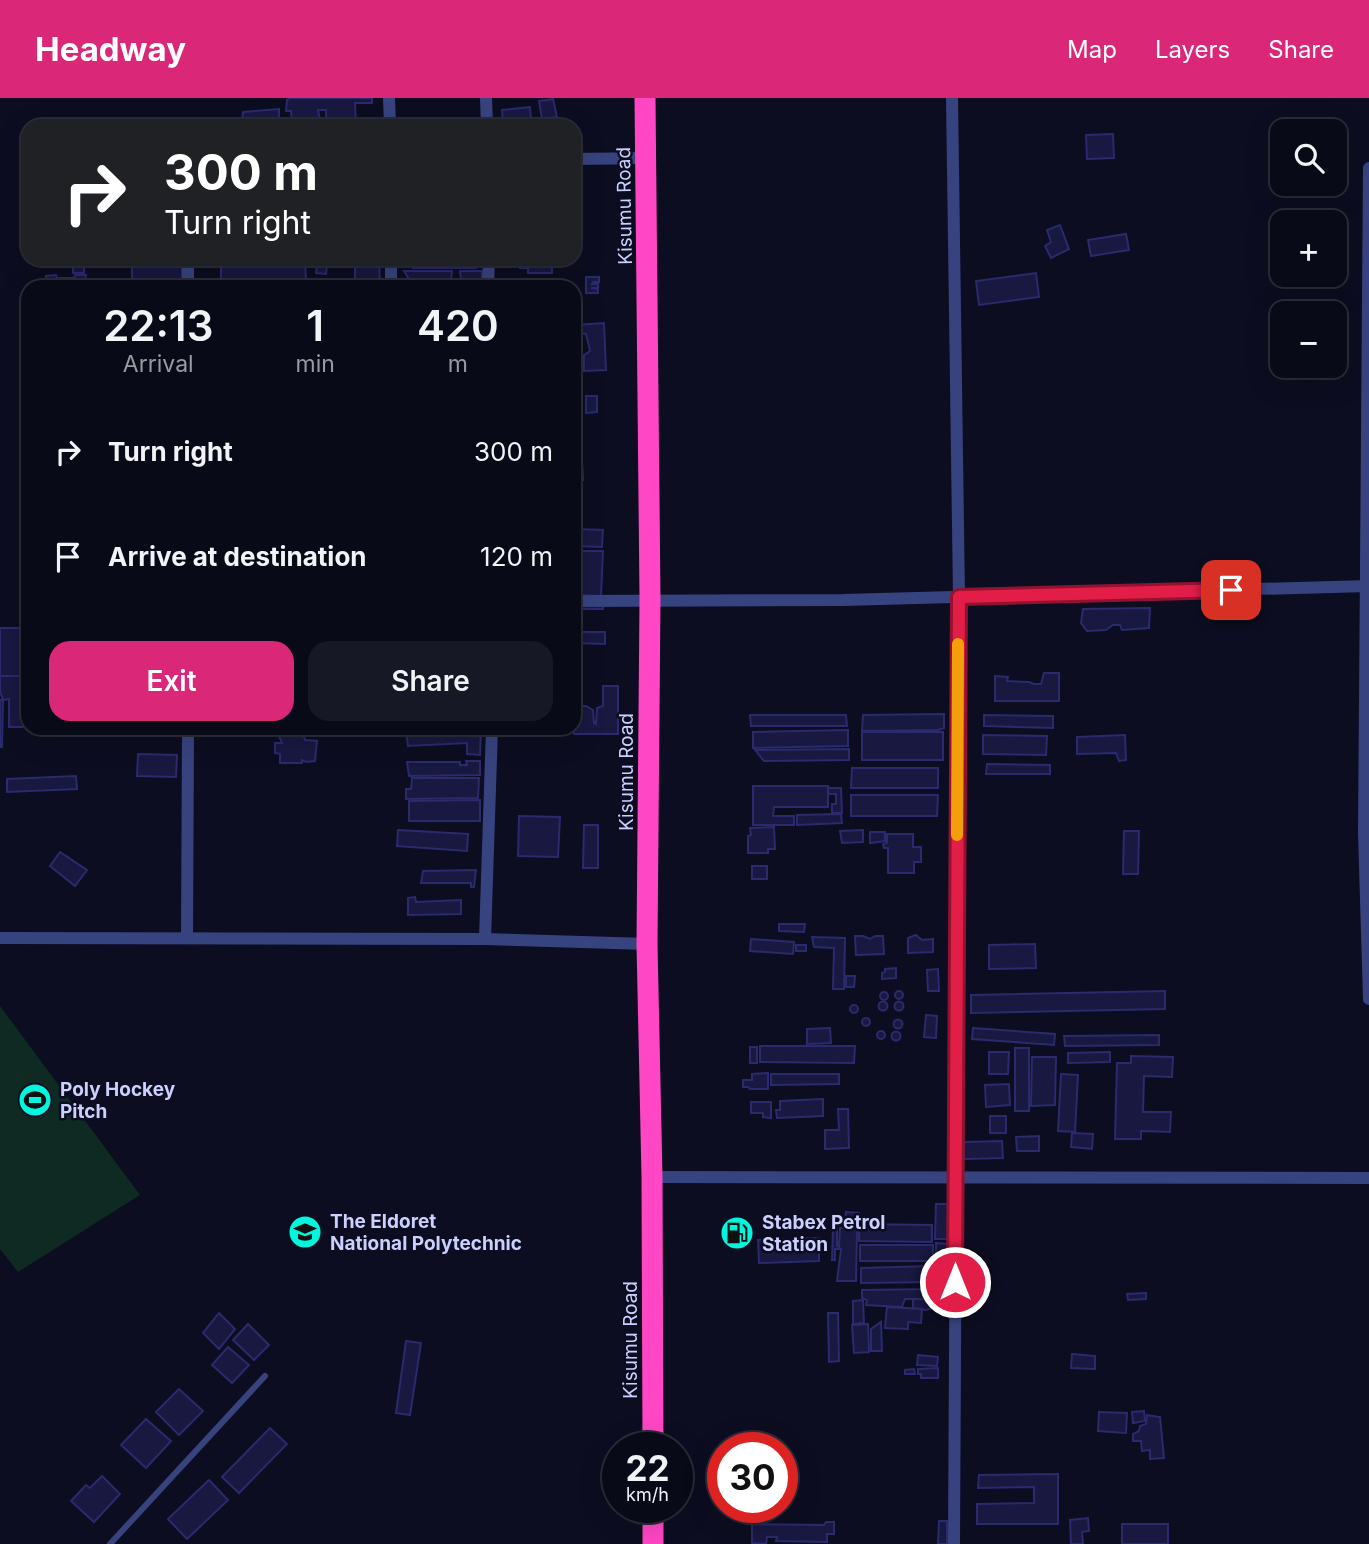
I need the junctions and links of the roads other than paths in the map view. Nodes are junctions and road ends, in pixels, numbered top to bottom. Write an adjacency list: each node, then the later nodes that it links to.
1 (389, 98): 5 (street)
2 (486, 98): 6 (street)
3 (646, 98): 7 (highway, Kisumu Road)
4 (952, 98): 11 (street)
5 (390, 119)
6 (487, 119)
7 (646, 158): 8 (street); 12 (highway, Kisumu Road)
8 (581, 159)
9 (1369, 168): 10 (street)
10 (1368, 586): 11 (street); 20 (street)
11 (959, 597): 12 (street); 22 (street)
12 (650, 599): 13 (street); 19 (highway, Kisumu Road)
13 (581, 601)
14 (188, 735): 17 (street)
15 (492, 735): 18 (street)
16 (0, 938): 17 (street)
17 (187, 938): 18 (street)
18 (485, 939): 19 (street)
19 (647, 944): 21 (highway, Kisumu Road)
20 (1369, 999)
21 (652, 1177): 22 (street); 25 (highway, Kisumu Road)
22 (956, 1177): 23 (street); 29 (street)
23 (1369, 1178)
24 (264, 1376): 27 (lane)
25 (653, 1432)
26 (653, 1523): 28 (highway)
27 (110, 1544)
28 (653, 1544)
29 (954, 1544)

